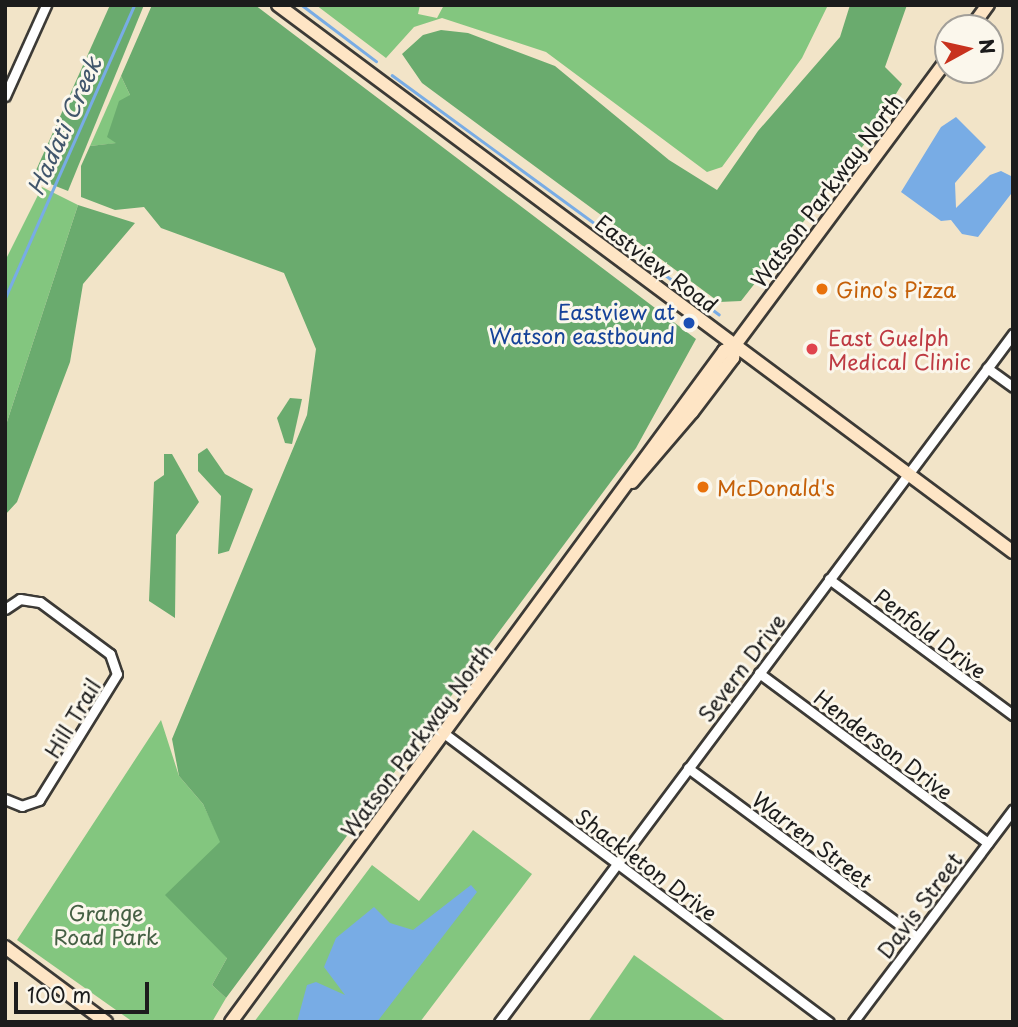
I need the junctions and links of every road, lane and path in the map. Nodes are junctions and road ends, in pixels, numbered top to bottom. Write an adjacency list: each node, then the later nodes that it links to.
1 (46, 5): 4 (street)
2 (278, 5): 6 (main road, Eastview Road)
3 (934, 77): 6 (main road, Watson Parkway North)
4 (5, 96)
5 (1013, 334): 7 (street, Severn Drive)
6 (735, 345): 9 (main road, Eastview Road); 15 (main road, Watson Parkway North)
7 (987, 368): 8 (street); 9 (street, Severn Drive)
8 (1013, 387)
9 (908, 473): 10 (main road, Eastview Road); 11 (street, Severn Drive)
10 (1013, 552)
11 (829, 579): 13 (street, Severn Drive); 14 (street, Penfold Drive)
12 (5, 608): 17 (street, Hill Trail)
13 (759, 673): 16 (street, Severn Drive); 19 (street, Henderson Drive)
14 (1013, 715)
15 (445, 734): 20 (street, Shackleton Drive); 24 (main road, Watson Parkway North)
16 (688, 768): 20 (street, Severn Drive); 21 (street, Warren Street)
17 (5, 799)
18 (1013, 810): 19 (street, Davis Street)
19 (988, 843): 21 (street, Davis Street)
20 (617, 863): 25 (street, Severn Drive); 26 (street, Shackleton Drive)
21 (916, 937): 27 (street, Davis Street)
22 (5, 947): 23 (main road)
23 (106, 1022)
24 (231, 1022)
25 (499, 1022)
26 (829, 1022)
27 (853, 1022)

